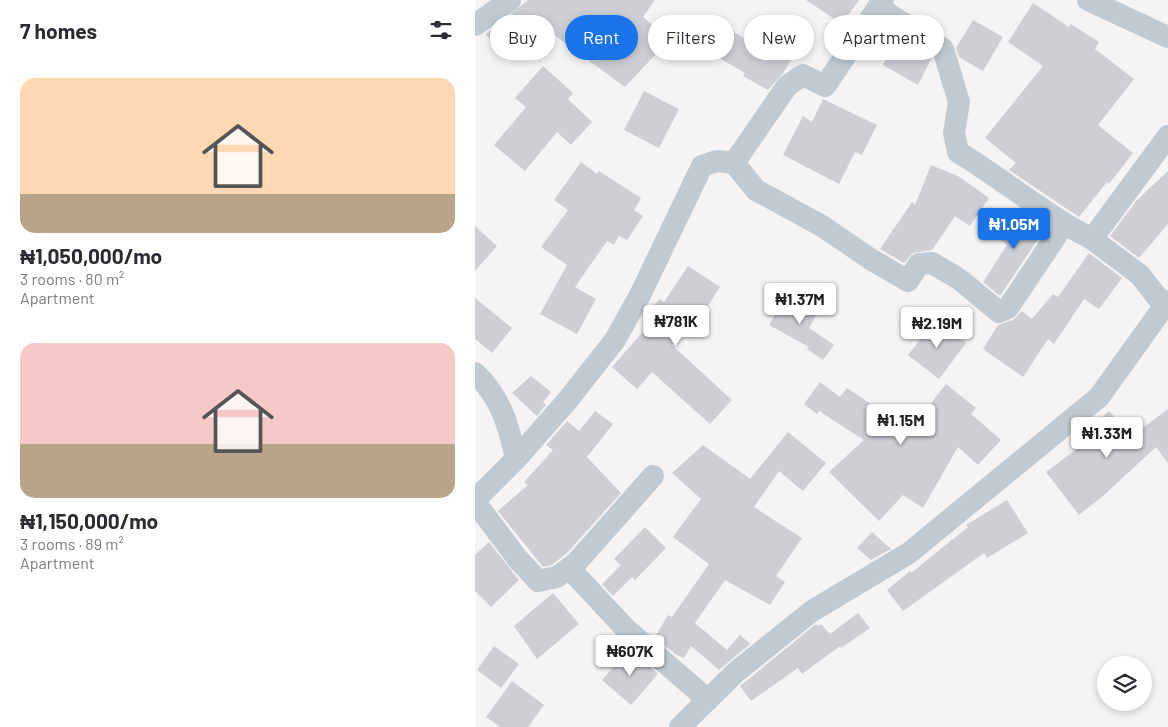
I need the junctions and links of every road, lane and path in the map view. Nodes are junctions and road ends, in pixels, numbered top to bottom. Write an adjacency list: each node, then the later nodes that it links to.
1 (509, 0): 4 (street)
2 (1088, 0): 5 (street)
3 (880, 4): 7 (street); 8 (street)
4 (475, 24)
5 (1168, 36)
6 (1168, 136): 9 (street)
7 (734, 163): 8 (street); 12 (street)
8 (1064, 224): 9 (street)
9 (1092, 239): 10 (street)
10 (1166, 304): 16 (street)
11 (475, 373): 12 (street)
12 (516, 458): 14 (street)
13 (653, 476): 15 (street)
14 (475, 501): 15 (street)
15 (569, 568): 16 (street)
16 (708, 700): 17 (street)
17 (680, 727)

